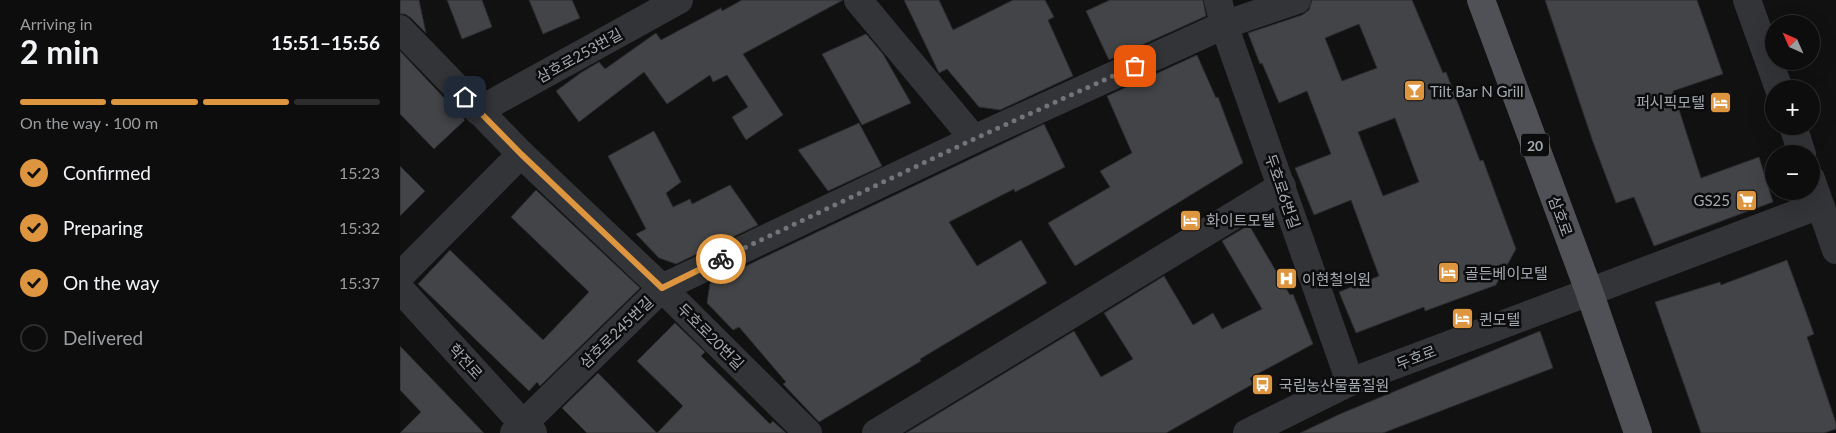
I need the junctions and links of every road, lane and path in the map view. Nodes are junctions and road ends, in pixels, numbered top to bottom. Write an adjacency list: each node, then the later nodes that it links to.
1 (679, 0): 9 (street, 삼호로253번길)
2 (858, 0): 10 (street)
3 (1297, 0): 6 (street, 삼호로245번길)
4 (1481, 0): 19 (main road, 삼호로 / 20)
5 (1747, 0): 8 (street)
6 (1221, 13): 10 (street, 삼호로245번길); 12 (street, 두호로6번길)
7 (400, 29): 9 (street, 두호로20번길)
8 (1776, 80)
9 (478, 111): 11 (street, 두호로20번길)
10 (974, 139): 17 (street, 삼호로245번길)
11 (521, 154): 16 (street); 17 (street, 두호로20번길)
12 (1282, 186): 20 (street, 두호로6번길); 23 (street)
13 (1818, 200): 14 (street)
14 (1820, 205): 15 (street); 19 (street, 두호로)
15 (1836, 250)
16 (400, 276)
17 (662, 288): 21 (street, 삼호로245번길); 22 (street, 두호로20번길)
18 (400, 289): 21 (street, 학전로)
19 (1590, 291): 20 (street, 두호로); 25 (main road, 삼호로 / 20)
20 (1350, 382): 24 (street, 두호로)
21 (523, 430)
22 (808, 433)
23 (876, 433)
24 (1247, 433)
25 (1638, 433)

